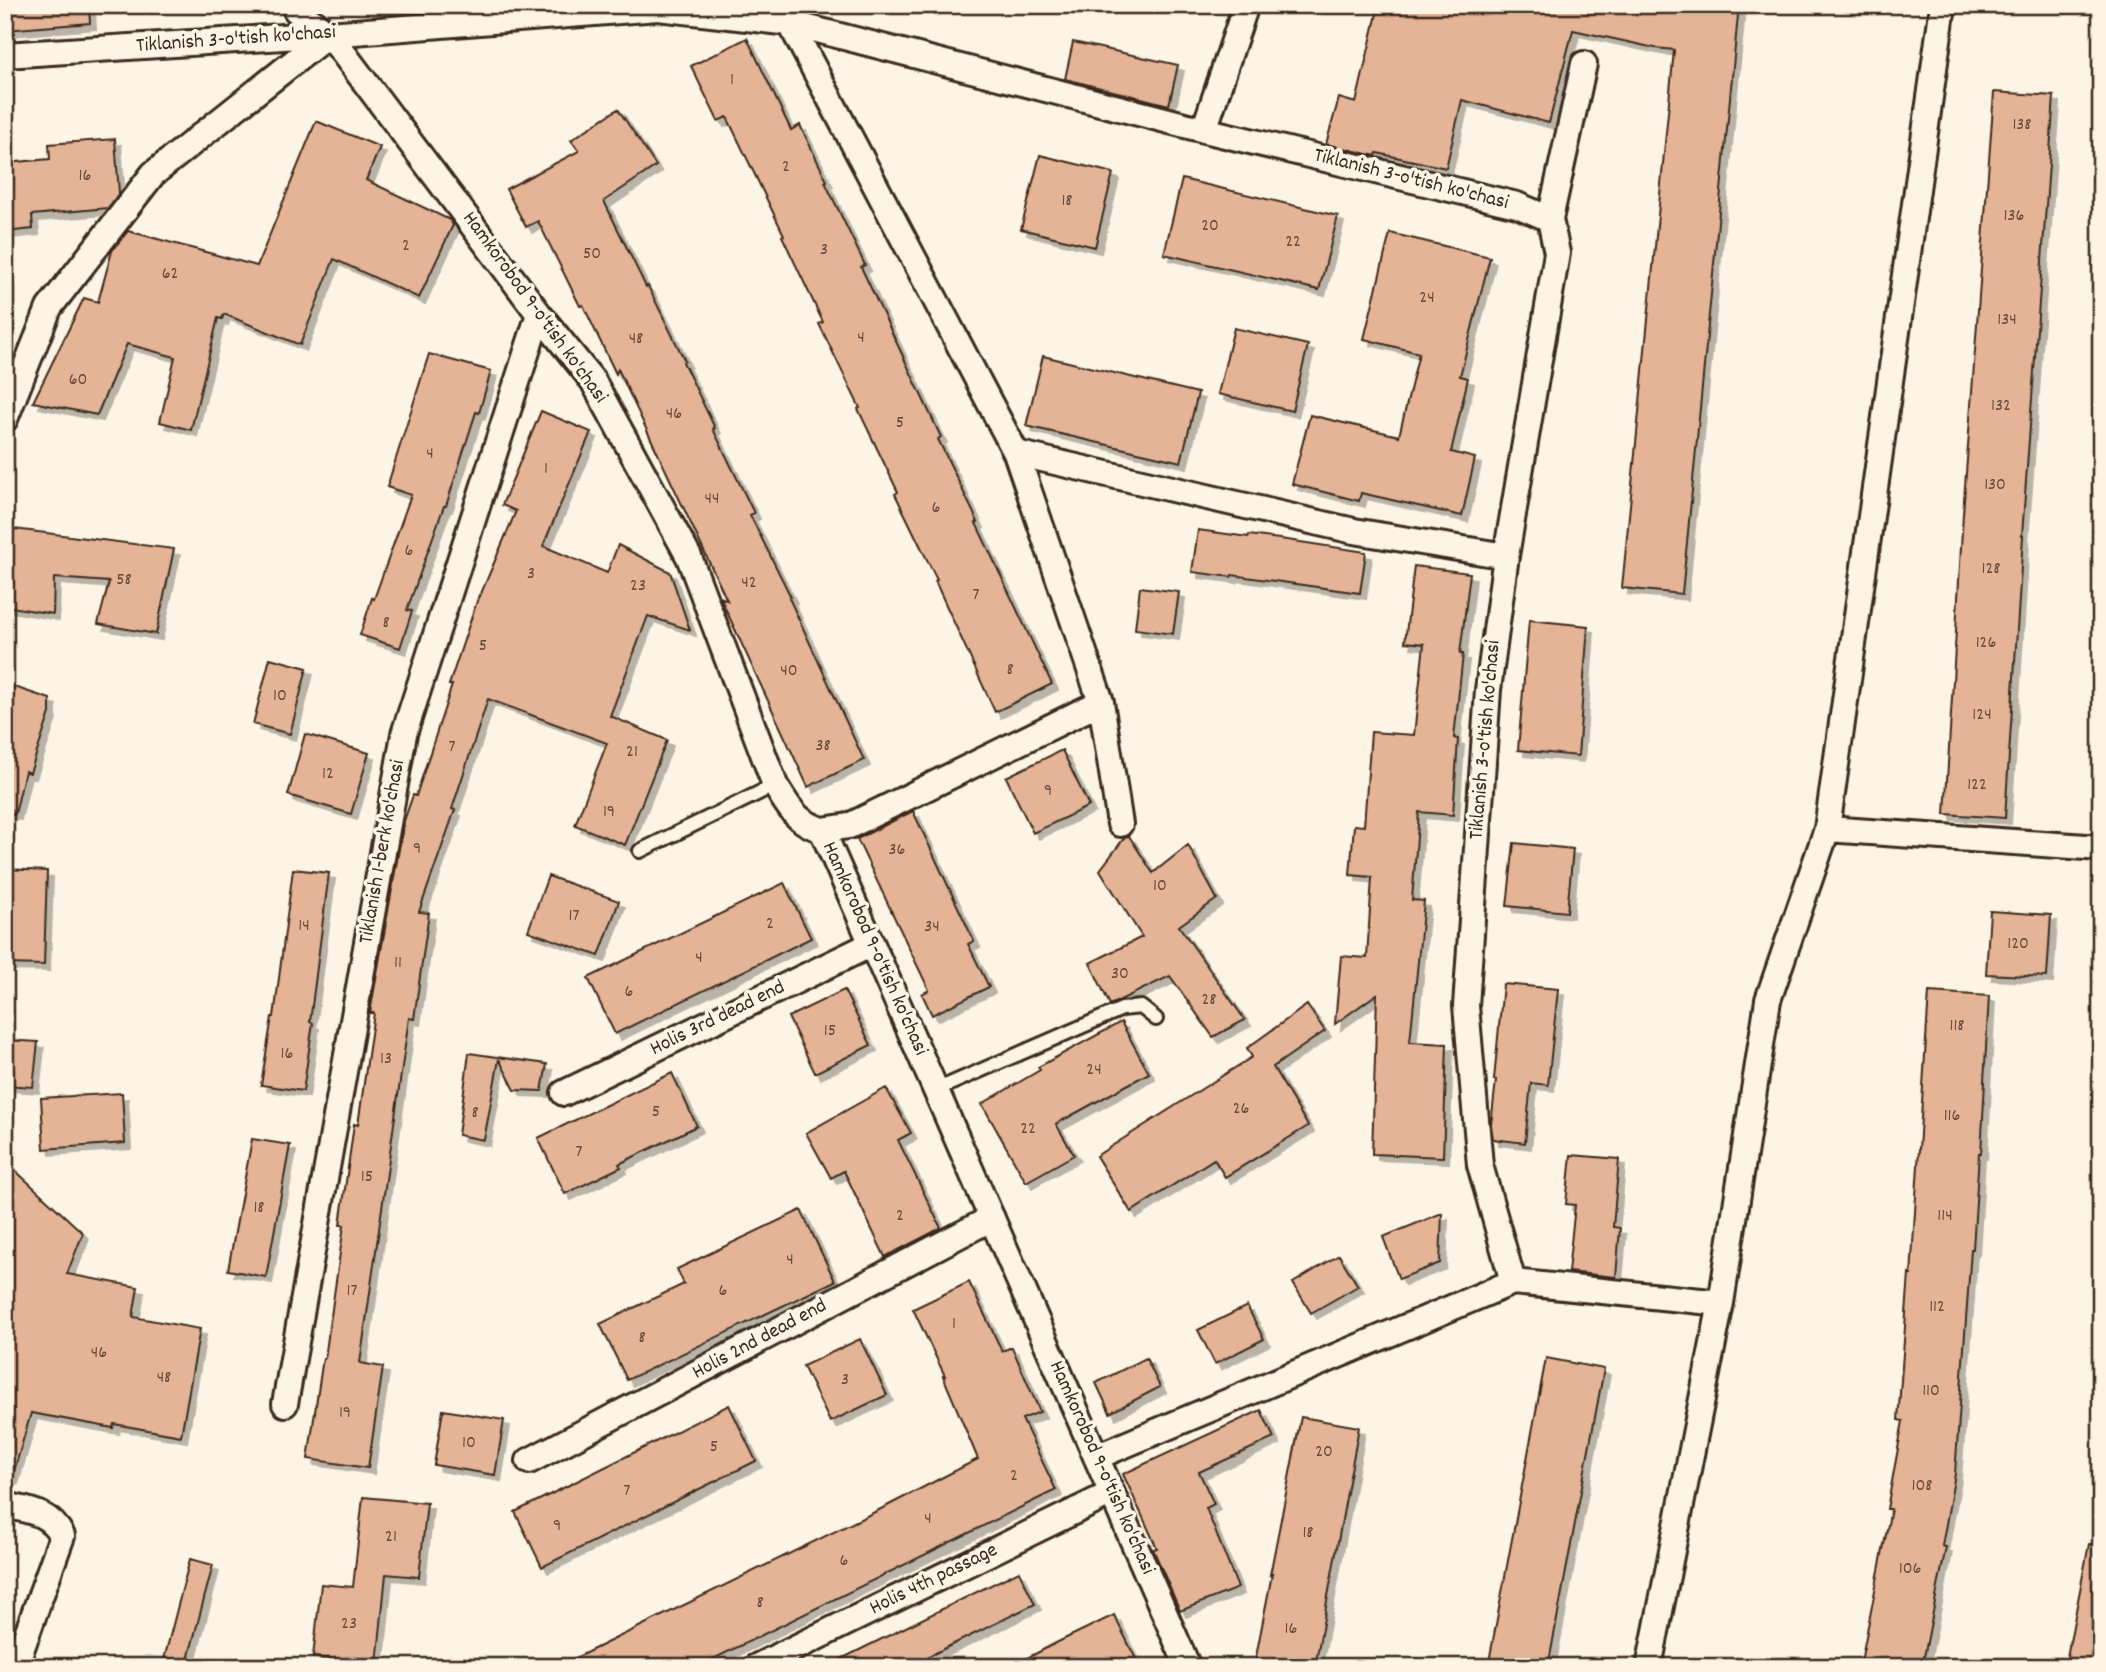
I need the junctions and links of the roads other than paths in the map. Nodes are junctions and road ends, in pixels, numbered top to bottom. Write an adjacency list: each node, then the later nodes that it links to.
1 (295, 5): 5 (street, Hamkorobod 9-o'tish ko'chasi)
2 (1246, 5): 8 (street)
3 (1943, 5): 17 (street)
4 (790, 23): 5 (street, Tiklanish 3-o'tish ko'chasi); 8 (street, Tiklanish 3-o'tish ko'chasi); 12 (street)
5 (329, 34): 6 (street, Tiklanish 3-o'tish ko'chasi); 10 (street, Hamkorobod 9-o'tish ko'chasi); 11 (street)
6 (5, 55)
7 (1584, 64): 9 (street)
8 (1204, 130): 9 (street, Tiklanish 3-o'tish ko'chasi)
9 (1550, 219): 13 (street, Tiklanish 3-o'tish ko'chasi)
10 (539, 314): 15 (street, Hamkorobod 9-o'tish ko'chasi); 28 (street, Tiklanish 1-berk ko'chasi)
11 (5, 419)
12 (1016, 453): 13 (street); 14 (street)
13 (1506, 556): 26 (street, Tiklanish 3-o'tish ko'chasi)
14 (1101, 702): 16 (street); 18 (street)
15 (775, 785): 18 (street, Hamkorobod 9-o'tish ko'chasi); 20 (lane)
16 (1121, 824)
17 (1827, 829): 19 (street); 27 (street)
18 (822, 831): 21 (street, Hamkorobod 9-o'tish ko'chasi)
19 (2101, 848)
20 (640, 851)
21 (872, 944): 23 (street, Hamkorobod 9-o'tish ko'chasi); 24 (street, Holis 3rd dead end)
22 (1156, 1019): 23 (lane)
23 (936, 1090): 25 (street, Hamkorobod 9-o'tish ko'chasi)
24 (564, 1093)
25 (992, 1219): 29 (street, Hamkorobod 9-o'tish ko'chasi); 30 (street, Holis 2nd dead end)
26 (1513, 1282): 27 (street); 29 (street)
27 (1721, 1303): 36 (street)
28 (285, 1404)
29 (1096, 1457): 31 (street, Hamkorobod 9-o'tish ko'chasi)
30 (529, 1461)
31 (1112, 1493): 34 (street, Holis 4th passage); 35 (street, Hamkorobod 9-o'tish ko'chasi)
32 (5, 1505): 33 (street)
33 (15, 1667)
34 (756, 1667)
35 (1188, 1667)
36 (1649, 1667)

